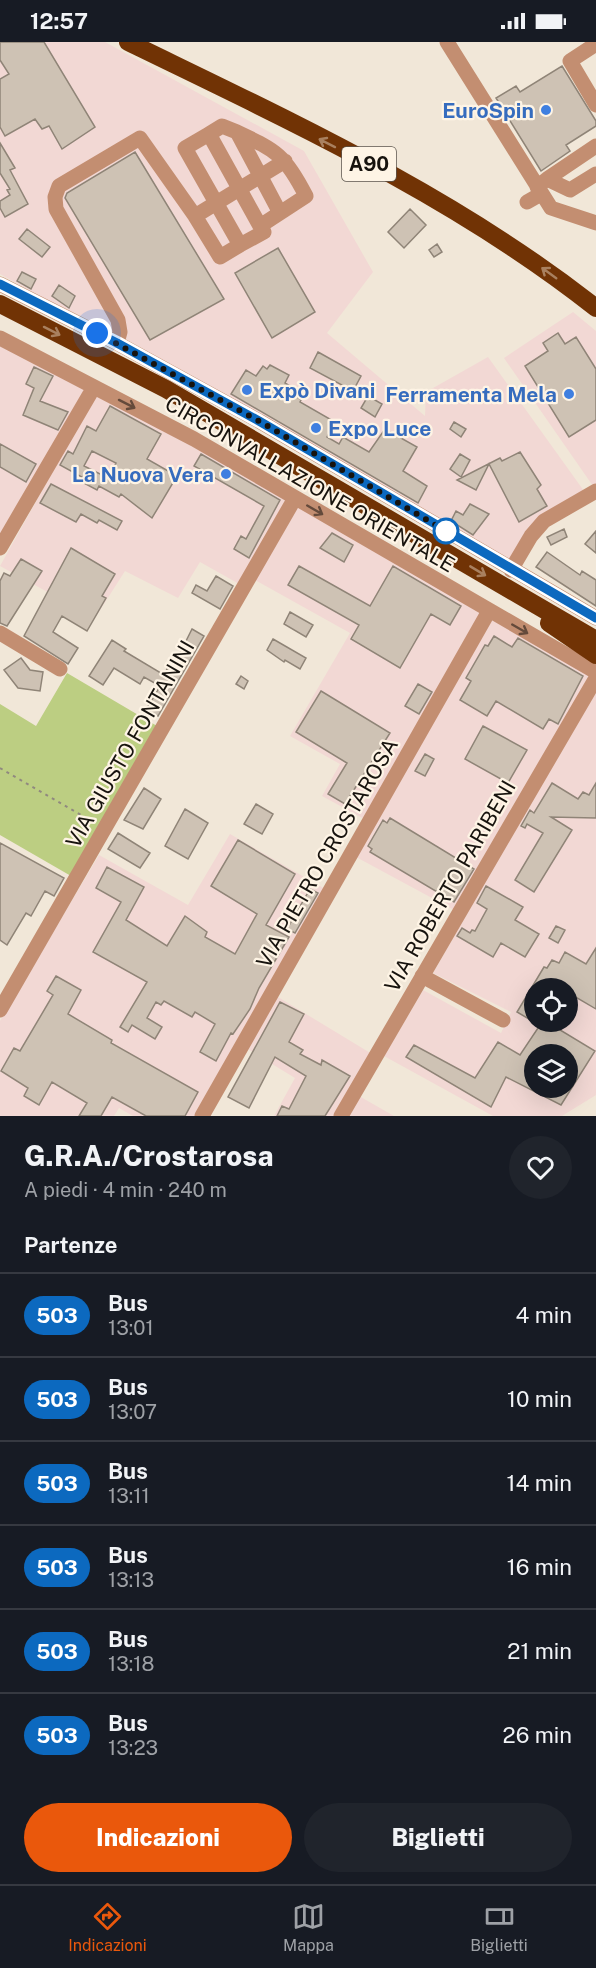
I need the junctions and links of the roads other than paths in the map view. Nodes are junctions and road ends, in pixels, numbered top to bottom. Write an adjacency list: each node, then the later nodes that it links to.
1 (128, 42): 22 (highway, A90, one-way to 1)
2 (447, 42): 11 (street)
3 (596, 44): 4 (street)
4 (596, 105)
5 (237, 132): 6 (street); 8 (street); 10 (street)
6 (209, 134): 12 (street); 14 (street)
7 (596, 146): 11 (street)
8 (285, 161): 10 (street); 15 (street)
9 (596, 174): 11 (street)
10 (260, 177): 12 (street); 15 (street)
11 (542, 186): 13 (street); 17 (street)
12 (238, 190): 14 (street); 18 (street)
13 (527, 202)
14 (216, 203): 16 (street); 19 (street)
15 (280, 213): 18 (street)
16 (195, 216): 19 (street); 24 (street)
17 (596, 223)
18 (260, 226): 19 (street)
19 (240, 245)
20 (0, 284): 24 (street, CIRCONVALLAZIONE ORIENTALE)
21 (0, 304): 29 (highway, one-way to 29)
22 (596, 308)
23 (0, 338): 25 (street, CIRCONVALLAZIONE ORIENTALE)
24 (117, 343): 29 (street, CIRCONVALLAZIONE ORIENTALE)
25 (94, 387): 27 (street, CIRCONVALLAZIONE ORIENTALE, one-way to 27); 28 (street)
26 (596, 491): 29 (street)
27 (295, 498): 30 (street, CIRCONVALLAZIONE ORIENTALE, one-way to 30); 39 (street, VIA GIUSTO FONTANINI)
28 (0, 548)
29 (509, 579): 31 (street, CIRCONVALLAZIONE ORIENTALE); 33 (highway); 34 (highway)
30 (489, 611): 36 (street, CIRCONVALLAZIONE ORIENTALE, one-way to 36); 41 (street, VIA PIETRO CROSTAROSA)
31 (596, 618)
32 (0, 633): 35 (street)
33 (596, 640)
34 (596, 655)
35 (60, 669)
36 (596, 672)
37 (596, 678): 38 (street, VIA ROBERTO PARIBENI)
38 (422, 976): 40 (street); 42 (street, VIA ROBERTO PARIBENI)
39 (0, 1010)
40 (503, 1020)
41 (202, 1116)
42 (341, 1116)

